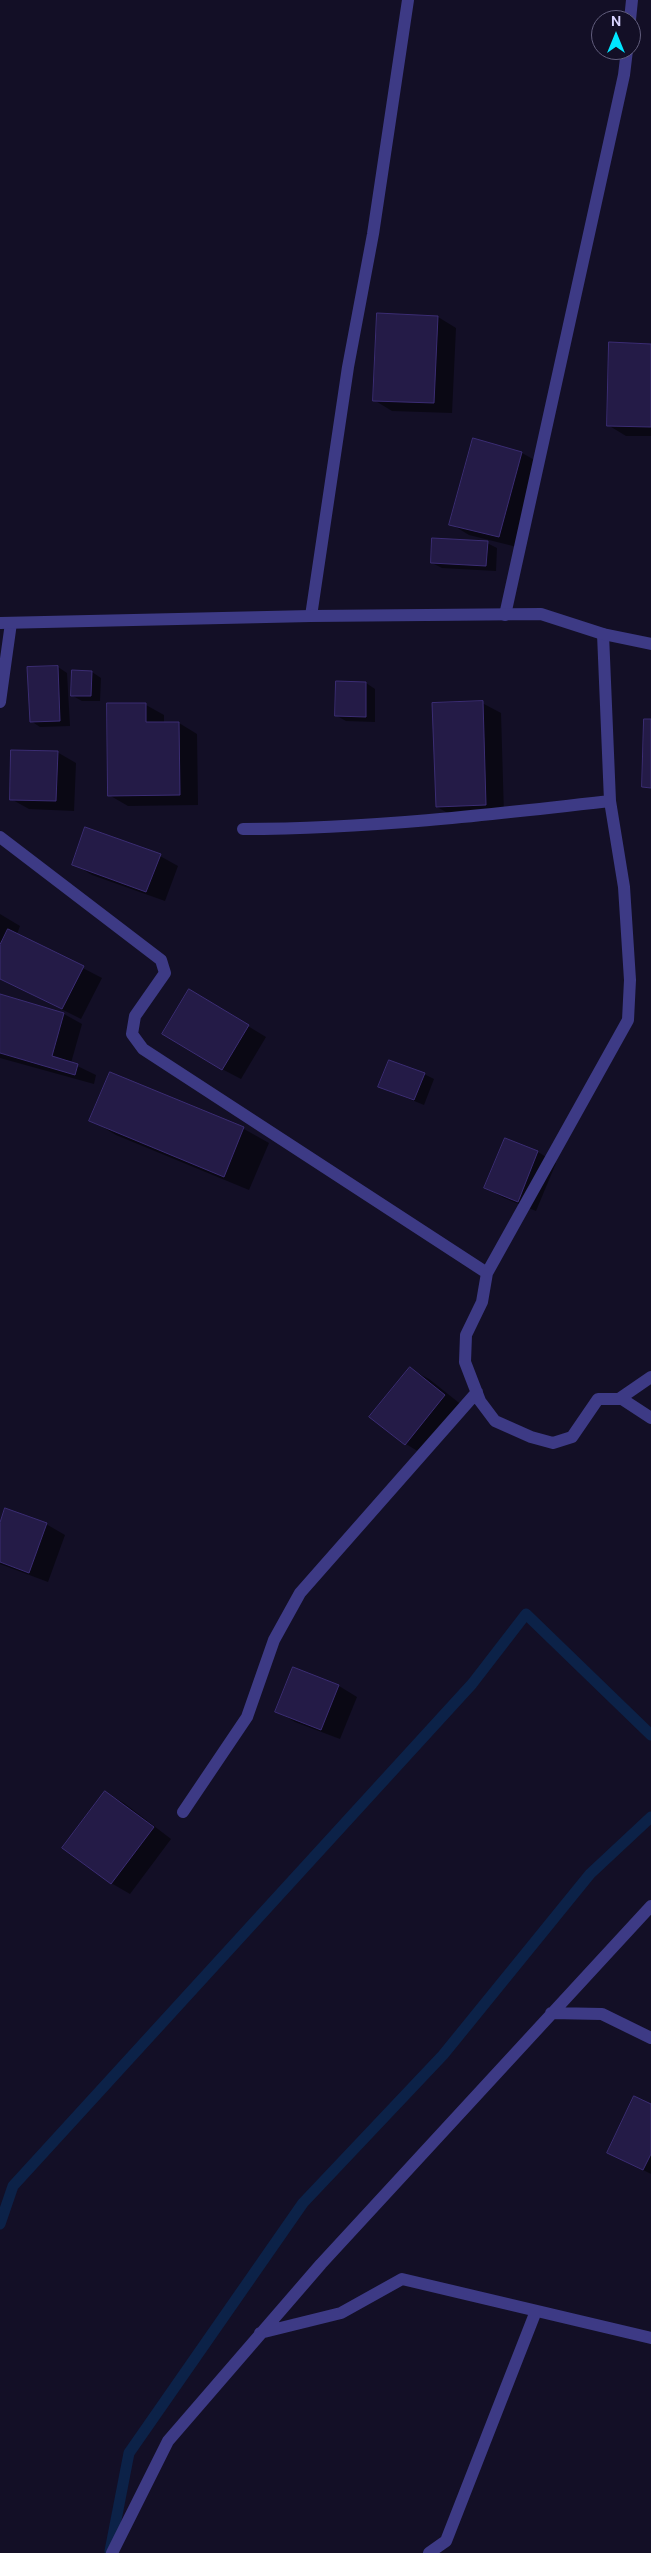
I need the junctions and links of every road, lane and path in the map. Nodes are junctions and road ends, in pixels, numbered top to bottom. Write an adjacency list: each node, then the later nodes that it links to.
1 (408, 0): 4 (street)
2 (626, 60): 3 (street)
3 (505, 615): 4 (street); 6 (street)
4 (311, 616): 5 (street)
5 (5, 623): 8 (street)
6 (603, 634): 7 (street); 9 (street)
7 (651, 644)
8 (0, 702)
9 (610, 802): 10 (street); 12 (street)
10 (243, 829)
11 (0, 837): 12 (street)
12 (487, 1273): 14 (street)
13 (651, 1377): 15 (street)
14 (477, 1392): 15 (street); 17 (street)
15 (619, 1399): 16 (street)
16 (651, 1418)
17 (183, 1812)
18 (651, 1906): 19 (street)
19 (551, 2013): 20 (street); 22 (street)
20 (651, 2038)
21 (536, 2311): 22 (street); 23 (street); 25 (street)
22 (260, 2333): 24 (street)
23 (651, 2338)
24 (112, 2553)
25 (429, 2553)

